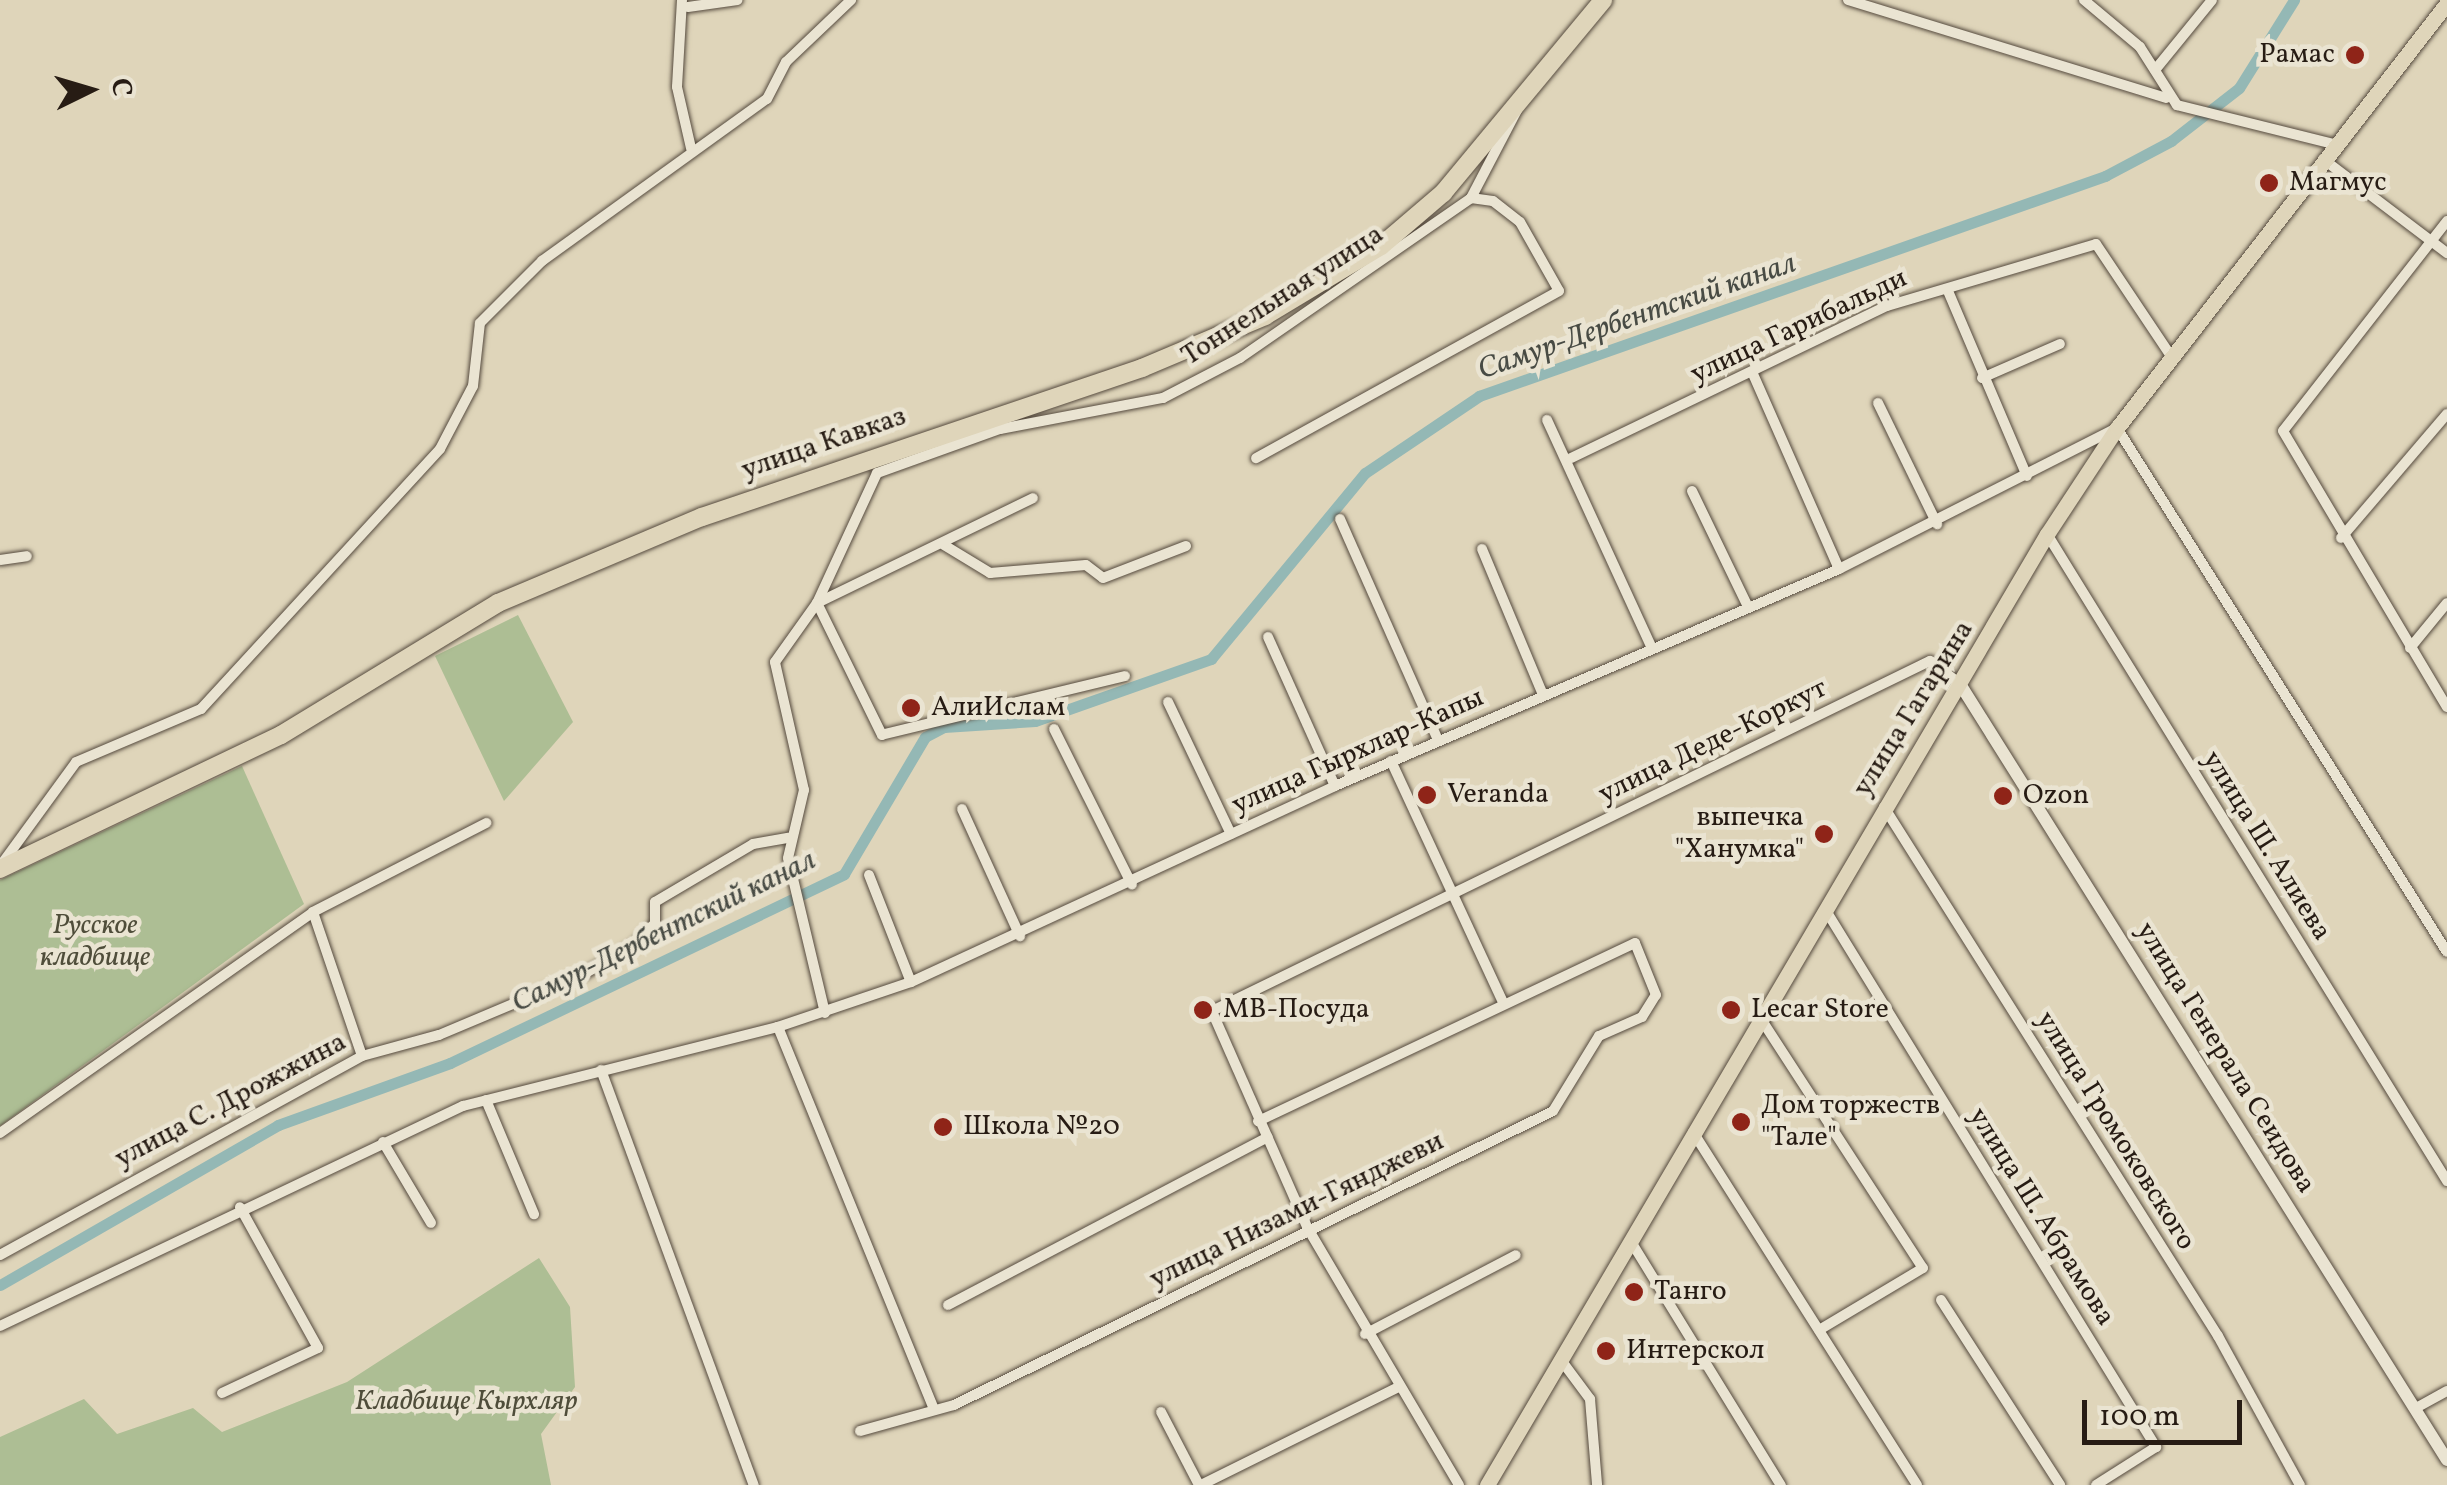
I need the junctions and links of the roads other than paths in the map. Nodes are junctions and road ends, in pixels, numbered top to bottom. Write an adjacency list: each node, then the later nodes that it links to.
1 (738, 0): 8 (street)
2 (850, 0): 13 (street)
3 (1603, 0): 10 (highway, улица Кавказ)
4 (1848, 0): 11 (street)
5 (2084, 0): 9 (street)
6 (2212, 0): 9 (street)
7 (2447, 3): 12 (main road, улица Гагарина)
8 (685, 4): 13 (street)
9 (2155, 70): 11 (street)
10 (1523, 93): 15 (street); 28 (highway, улица Кавказ)
11 (2166, 98): 12 (street)
12 (2334, 144): 14 (main road, улица Гагарина)
13 (692, 148): 65 (street)
14 (2322, 158): 17 (street); 21 (main road, улица Гагарина)
15 (1471, 198): 29 (street); 32 (street, Тоннельная улица)
16 (2447, 221): 17 (street)
17 (2431, 241): 18 (street); 38 (street)
18 (2447, 254)
19 (1948, 291): 21 (street, улица Гарибальди); 22 (street, улица Гарибальди); 23 (street)
20 (2060, 344): 23 (street)
21 (2171, 356): 27 (main road, улица Гагарина)
22 (1753, 374): 30 (street, улица Гарибальди); 44 (street)
23 (1982, 378): 31 (street)
24 (1878, 404): 36 (street)
25 (2447, 414): 38 (street)
26 (1547, 420): 30 (street)
27 (2116, 428): 31 (street, улица Гырхлар-Капы); 37 (main road, улица Гагарина); 72 (street)
28 (866, 456): 32 (street); 65 (highway, улица Кавказ)
29 (1256, 458)
30 (1571, 458): 49 (street)
31 (2027, 476): 36 (street, улица Гырхлар-Капы)
32 (868, 488): 45 (street)
33 (1692, 491): 47 (street)
34 (1033, 498): 39 (street)
35 (1340, 520): 57 (street)
36 (1937, 524): 44 (street, улица Гырхлар-Капы)
37 (2047, 534): 52 (main road, улица Гагарина); 86 (street, улица Ш. Алиева)
38 (2341, 538): 50 (street)
39 (944, 546): 40 (street); 45 (street)
40 (1186, 546)
41 (1482, 548): 53 (street)
42 (27, 556): 43 (street)
43 (0, 560)
44 (1839, 569): 47 (street, улица Гырхлар-Капы)
45 (817, 603): 51 (street); 64 (street)
46 (2447, 603): 50 (street)
47 (1748, 607): 49 (street, улица Гырхлар-Капы)
48 (1268, 637): 59 (street)
49 (1652, 648): 53 (street, улица Гырхлар-Капы)
50 (2410, 648): 55 (street)
51 (1125, 676)
52 (1960, 684): 60 (main road, улица Гагарина); 68 (street, улица Деде-Коркут); 103 (street, улица Генерала Сеидова)
53 (1543, 694): 57 (street, улица Гырхлар-Капы)
54 (1168, 702): 63 (street)
55 (2447, 707)
56 (1054, 729): 67 (street)
57 (1438, 740): 58 (street, улица Гырхлар-Капы)
58 (1391, 761): 59 (street, улица Гырхлар-Капы); 68 (street)
59 (1335, 786): 63 (street, улица Гырхлар-Капы)
60 (1883, 806): 69 (main road, улица Гагарина); 117 (street, улица Громоковского)
61 (962, 809): 71 (street)
62 (486, 823): 70 (street)
63 (1231, 834): 67 (street, улица Гырхлар-Капы)
64 (788, 838): 75 (street); 78 (street, улица С. Дрожжина)
65 (0, 868)
66 (868, 875): 73 (street)
67 (1132, 885): 71 (street, улица Гырхлар-Капы)
68 (1453, 894): 74 (street); 81 (street, улица Деде-Коркут)
69 (1824, 910): 76 (main road, улица Гагарина); 116 (street, улица Ш. Абрамова)
70 (314, 912): 78 (street); 83 (street)
71 (1020, 936): 73 (street, улица Гырхлар-Капы)
72 (2447, 952)
73 (911, 982): 75 (street, улица Гырхлар-Капы)
74 (1504, 1004): 81 (street); 90 (street, улица Низами-Гянджеви)
75 (826, 1013): 77 (street, улица Гырхлар-Капы)
76 (1760, 1018): 82 (main road, улица Гагарина); 97 (street)
77 (778, 1027): 79 (street, улица Гырхлар-Капы); 104 (street)
78 (362, 1056): 93 (street, улица С. Дрожжина)
79 (600, 1070): 80 (street); 108 (street)
80 (486, 1100): 85 (street); 88 (street)
81 (1258, 1121): 84 (street)
82 (1692, 1131): 91 (main road, улица Гагарина); 97 (street)
83 (0, 1133)
84 (1268, 1137): 90 (street); 95 (street)
85 (383, 1142): 87 (street); 89 (street)
86 (2447, 1181)
87 (240, 1207): 96 (street); 102 (street)
88 (534, 1214)
89 (431, 1223)
90 (1308, 1229): 98 (street); 104 (street, улица Низами-Гянджеви)
91 (1630, 1239): 99 (main road, улица Гагарина); 113 (street)
92 (1516, 1255): 98 (street)
93 (0, 1256)
94 (1941, 1300): 115 (street)
95 (948, 1305)
96 (0, 1326)
97 (1819, 1330): 114 (street)
98 (1365, 1334): 100 (street)
99 (1560, 1360): 111 (main road, улица Гагарина); 112 (street)
100 (1398, 1387): 109 (street); 110 (street)
101 (2447, 1390): 103 (street)
102 (222, 1393)
103 (2416, 1408): 107 (street, улица Генерала Сеидова)
104 (934, 1410): 106 (street, улица Низами-Гянджеви)
105 (1161, 1412): 109 (street)
106 (860, 1432)
107 (2447, 1460)
108 (754, 1485)
109 (1200, 1485)
110 (1459, 1485)
111 (1487, 1485)
112 (1597, 1485)
113 (1781, 1485)
114 (1917, 1485)
115 (2060, 1485)
116 (2096, 1485)
117 (2300, 1485)

